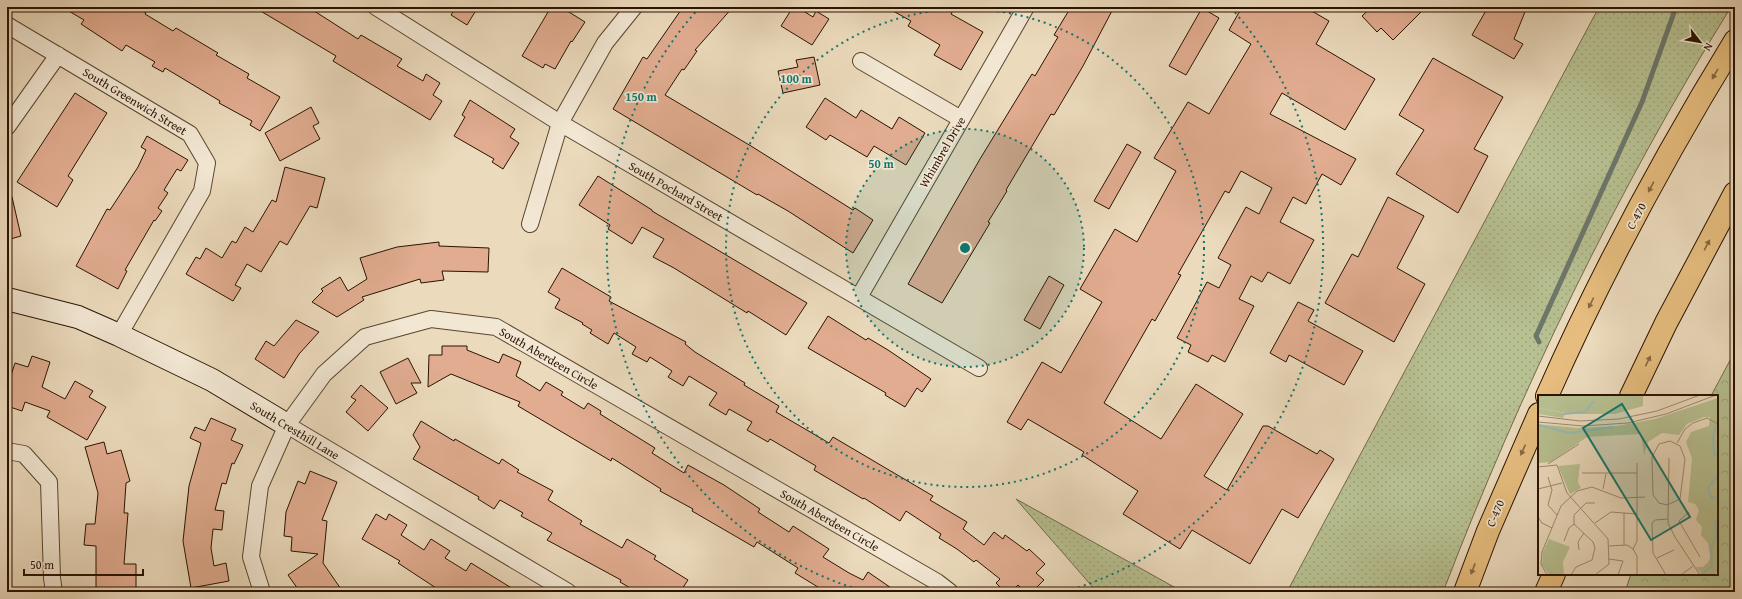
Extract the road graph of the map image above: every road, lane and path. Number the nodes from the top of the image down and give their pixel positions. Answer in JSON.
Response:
{"nodes":[{"id":1,"x":376,"y":7,"type":"edge"},
{"id":2,"x":634,"y":7,"type":"edge"},
{"id":3,"x":1026,"y":7,"type":"edge"},
{"id":4,"x":398,"y":12,"type":"edge"},
{"id":5,"x":7,"y":25,"type":"edge"},
{"id":6,"x":1735,"y":41,"type":"edge"},
{"id":7,"x":58,"y":55,"type":"junction"},
{"id":8,"x":861,"y":62,"type":"dead end"},
{"id":9,"x":961,"y":119,"type":"junction"},
{"id":10,"x":560,"y":123,"type":"junction"},
{"id":11,"x":7,"y":127,"type":"edge"},
{"id":12,"x":1735,"y":193,"type":"edge"},
{"id":13,"x":530,"y":224,"type":"dead end"},
{"id":14,"x":859,"y":297,"type":"junction"},
{"id":15,"x":7,"y":299,"type":"edge"},
{"id":16,"x":118,"y":334,"type":"junction"},
{"id":17,"x":980,"y":368,"type":"dead end"},
{"id":18,"x":1547,"y":395,"type":"edge"},
{"id":19,"x":1631,"y":395,"type":"edge"},
{"id":20,"x":1538,"y":416,"type":"edge"},
{"id":21,"x":287,"y":426,"type":"junction"},
{"id":22,"x":7,"y":451,"type":"edge"},
{"id":23,"x":1554,"y":575,"type":"edge"},
{"id":24,"x":54,"y":592,"type":"edge"},
{"id":25,"x":262,"y":592,"type":"edge"},
{"id":26,"x":568,"y":592,"type":"edge"},
{"id":27,"x":950,"y":592,"type":"edge"},
{"id":28,"x":1465,"y":592,"type":"edge"},
{"id":29,"x":1546,"y":592,"type":"edge"}],
"edges":[{"from":1,"to":4,"type":"street","name":"South Pochard Street"},
{"from":2,"to":10,"type":"street"},
{"from":3,"to":9,"type":"street","name":"Whimbrel Drive"},
{"from":4,"to":10,"type":"street","name":"South Pochard Street"},
{"from":5,"to":7,"type":"street","name":"South Greenwich Street"},
{"from":6,"to":18,"type":"highway","name":"C-470","one_way":true},
{"from":7,"to":11,"type":"street"},
{"from":7,"to":16,"type":"street","name":"South Greenwich Street"},
{"from":8,"to":9,"type":"street"},
{"from":9,"to":14,"type":"street","name":"Whimbrel Drive"},
{"from":10,"to":13,"type":"street"},
{"from":10,"to":14,"type":"street","name":"South Pochard Street"},
{"from":19,"to":12,"type":"highway","one_way":true},
{"from":14,"to":17,"type":"street","name":"South Pochard Street"},
{"from":15,"to":16,"type":"street","name":"South Cresthill Lane"},
{"from":16,"to":21,"type":"street","name":"South Cresthill Lane"},
{"from":20,"to":28,"type":"highway","name":"C-470","one_way":true},
{"from":21,"to":25,"type":"street","name":"South Aberdeen Circle"},
{"from":21,"to":26,"type":"street","name":"South Cresthill Lane"},
{"from":21,"to":27,"type":"street","name":"South Aberdeen Circle"},
{"from":22,"to":24,"type":"street"},
{"from":23,"to":29,"type":"highway"}]}
